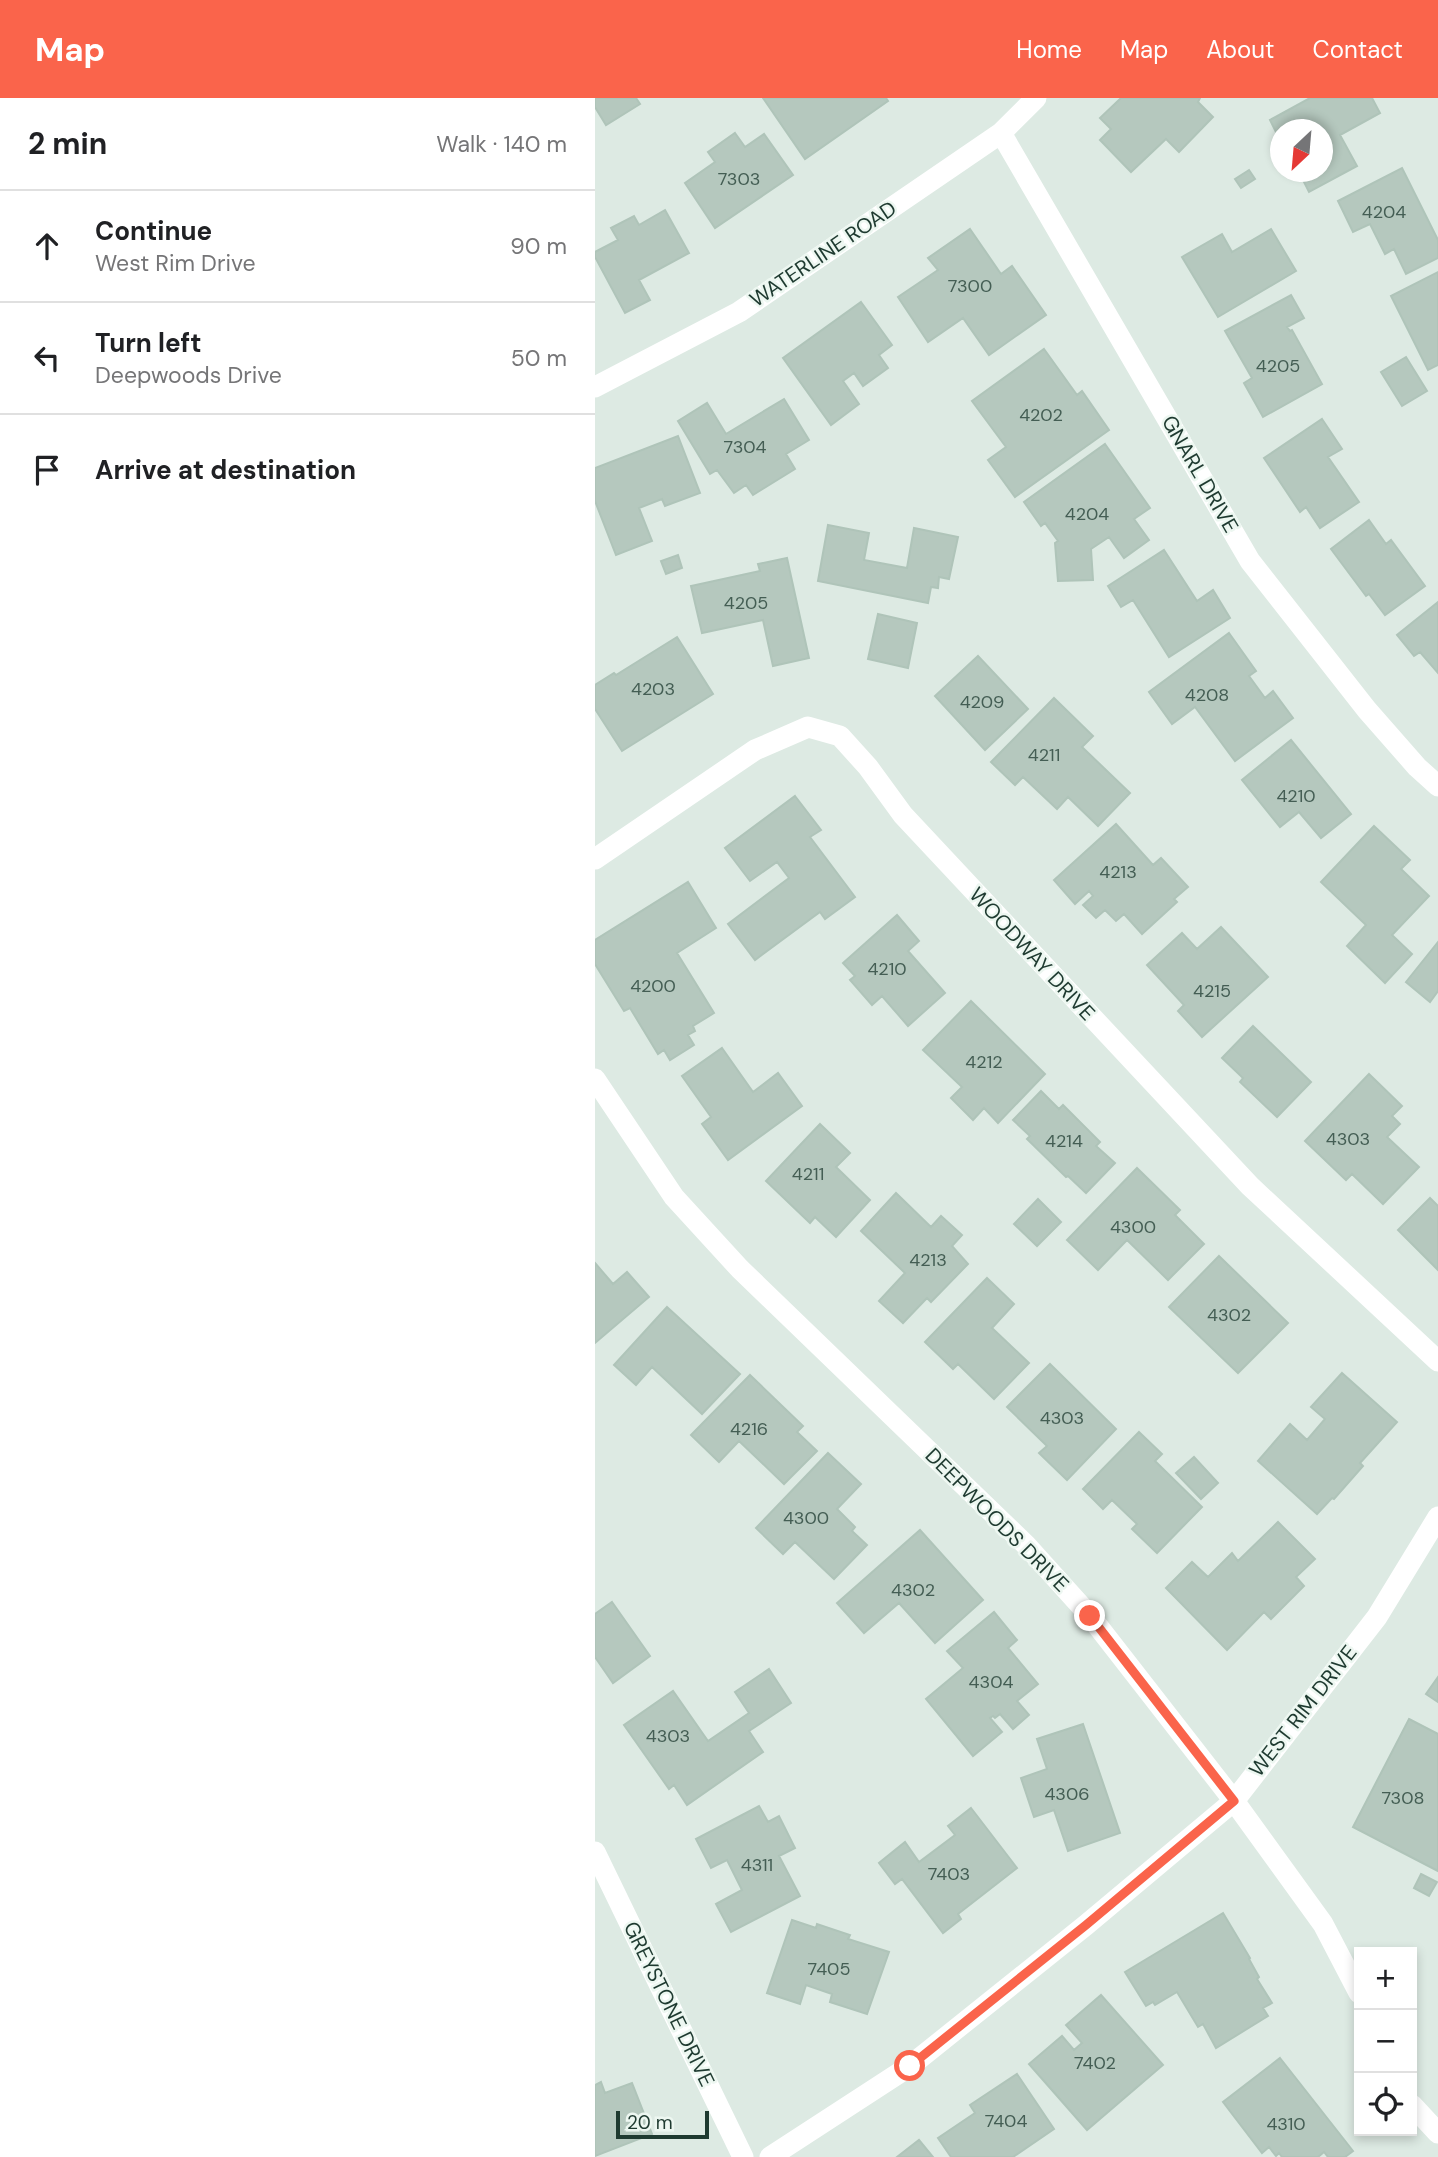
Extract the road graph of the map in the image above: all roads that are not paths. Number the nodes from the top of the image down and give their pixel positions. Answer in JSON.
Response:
{"nodes":[{"id":1,"x":1036,"y":98,"type":"edge"},
{"id":2,"x":1001,"y":133,"type":"junction"},
{"id":3,"x":595,"y":387,"type":"edge"},
{"id":4,"x":1438,"y":786,"type":"edge"},
{"id":5,"x":595,"y":859,"type":"edge"},
{"id":6,"x":595,"y":1079,"type":"edge"},
{"id":7,"x":1438,"y":1361,"type":"edge"},
{"id":8,"x":1438,"y":1517,"type":"edge"},
{"id":9,"x":1234,"y":1801,"type":"junction"},
{"id":10,"x":595,"y":1852,"type":"edge"},
{"id":11,"x":1354,"y":1983,"type":"edge"},
{"id":12,"x":1417,"y":2110,"type":"edge"},
{"id":13,"x":1438,"y":2133,"type":"edge"},
{"id":14,"x":743,"y":2157,"type":"edge"},
{"id":15,"x":770,"y":2157,"type":"edge"}],
"edges":[{"from":1,"to":2,"type":"street","name":"WATERLINE ROAD"},
{"from":2,"to":3,"type":"street","name":"WATERLINE ROAD"},
{"from":2,"to":4,"type":"street","name":"GNARL DRIVE"},
{"from":5,"to":7,"type":"street","name":"WOODWAY DRIVE"},
{"from":6,"to":9,"type":"street","name":"DEEPWOODS DRIVE"},
{"from":8,"to":9,"type":"street","name":"WEST RIM DRIVE"},
{"from":9,"to":11,"type":"street","name":"DEEPWOODS DRIVE"},
{"from":9,"to":15,"type":"street","name":"WEST RIM DRIVE"},
{"from":10,"to":14,"type":"street","name":"GREYSTONE DRIVE"},
{"from":12,"to":13,"type":"street"}]}
